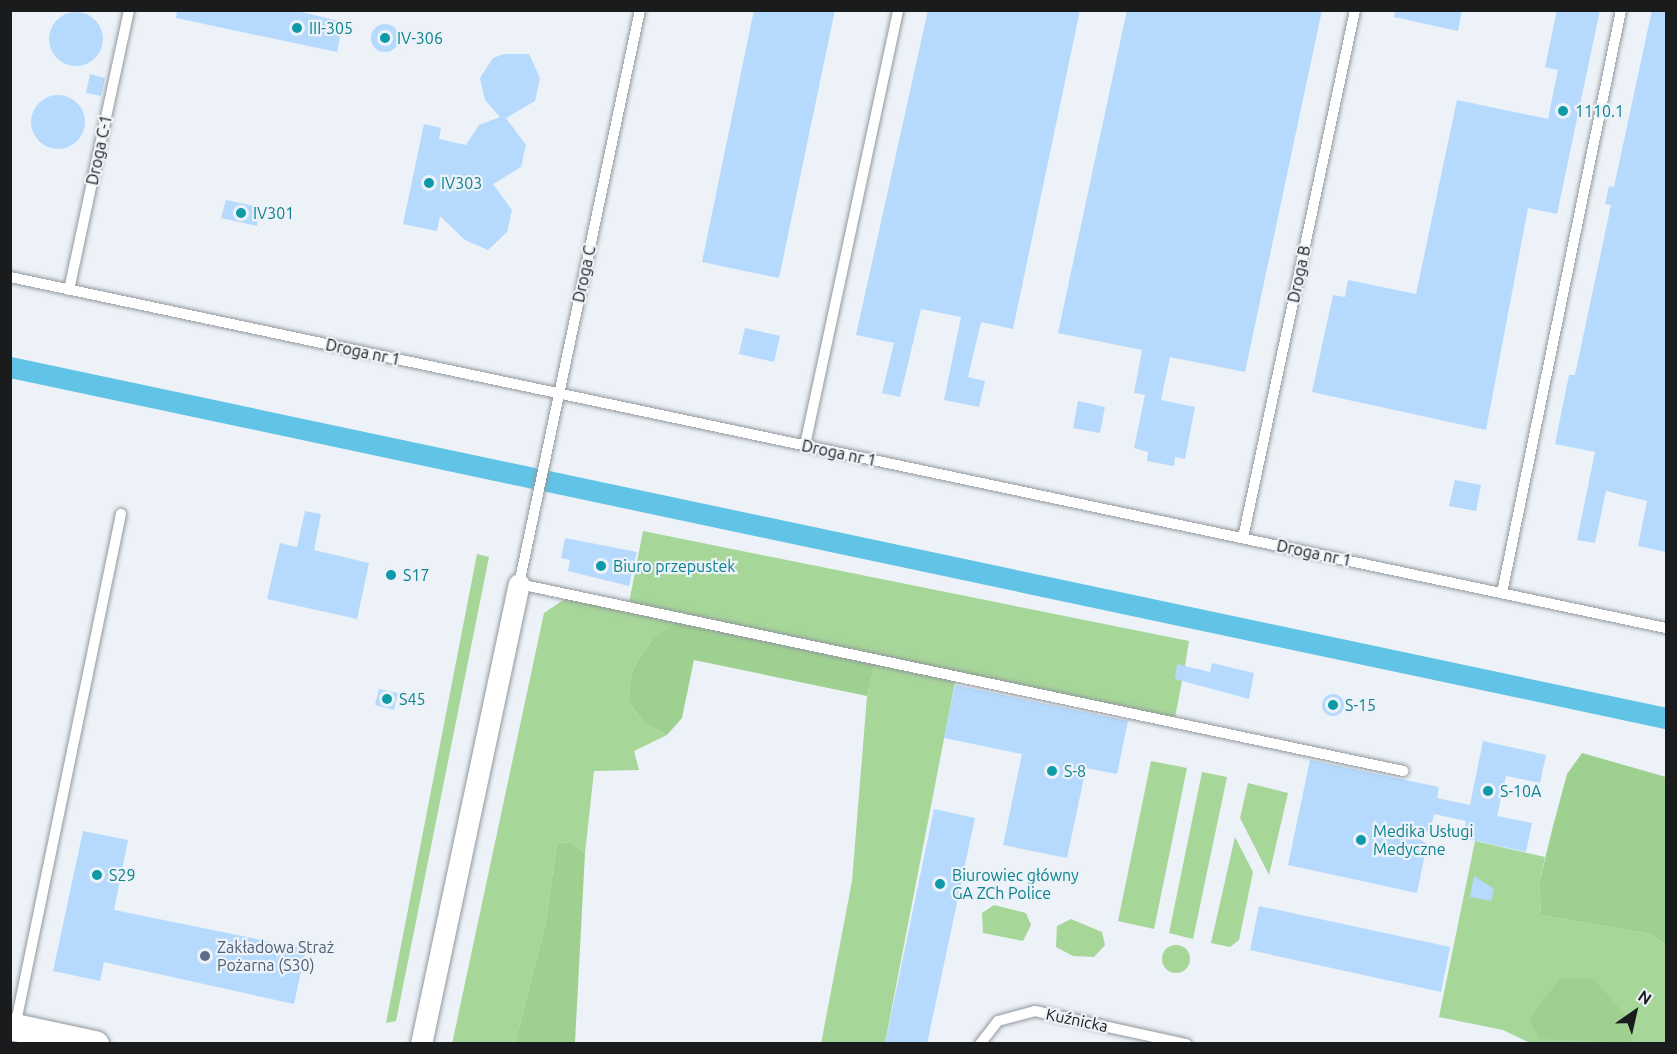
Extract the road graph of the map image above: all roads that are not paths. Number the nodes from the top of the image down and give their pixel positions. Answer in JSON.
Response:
{"nodes":[{"id":1,"x":129,"y":10,"type":"edge"},
{"id":2,"x":640,"y":10,"type":"edge"},
{"id":3,"x":898,"y":10,"type":"edge"},
{"id":4,"x":1355,"y":10,"type":"edge"},
{"id":5,"x":1621,"y":10,"type":"edge"},
{"id":6,"x":10,"y":277,"type":"edge"},
{"id":7,"x":69,"y":290,"type":"junction"},
{"id":8,"x":559,"y":393,"type":"junction"},
{"id":9,"x":805,"y":446,"type":"junction"},
{"id":10,"x":121,"y":514,"type":"dead end"},
{"id":11,"x":1243,"y":538,"type":"junction"},
{"id":12,"x":519,"y":584,"type":"junction"},
{"id":13,"x":1502,"y":593,"type":"junction"},
{"id":14,"x":1666,"y":628,"type":"edge"},
{"id":15,"x":1403,"y":771,"type":"dead end"},
{"id":16,"x":13,"y":1026,"type":"edge"},
{"id":17,"x":79,"y":1042,"type":"edge"},
{"id":18,"x":421,"y":1044,"type":"edge"},
{"id":19,"x":980,"y":1044,"type":"edge"},
{"id":20,"x":1186,"y":1044,"type":"edge"}],
"edges":[{"from":1,"to":7,"type":"lane","name":"Droga C-1"},
{"from":2,"to":8,"type":"lane","name":"Droga C"},
{"from":3,"to":9,"type":"lane"},
{"from":4,"to":11,"type":"lane","name":"Droga B"},
{"from":5,"to":13,"type":"lane"},
{"from":6,"to":7,"type":"lane","name":"Droga nr 1"},
{"from":7,"to":8,"type":"lane","name":"Droga nr 1"},
{"from":8,"to":9,"type":"lane","name":"Droga nr 1"},
{"from":8,"to":12,"type":"lane","name":"Droga C"},
{"from":9,"to":11,"type":"lane","name":"Droga nr 1"},
{"from":10,"to":16,"type":"lane"},
{"from":11,"to":13,"type":"lane","name":"Droga nr 1"},
{"from":12,"to":15,"type":"lane"},
{"from":12,"to":18,"type":"street"},
{"from":13,"to":14,"type":"lane","name":"Droga nr 1"},
{"from":16,"to":17,"type":"street"},
{"from":19,"to":20,"type":"lane","name":"Kuźnicka"}]}
